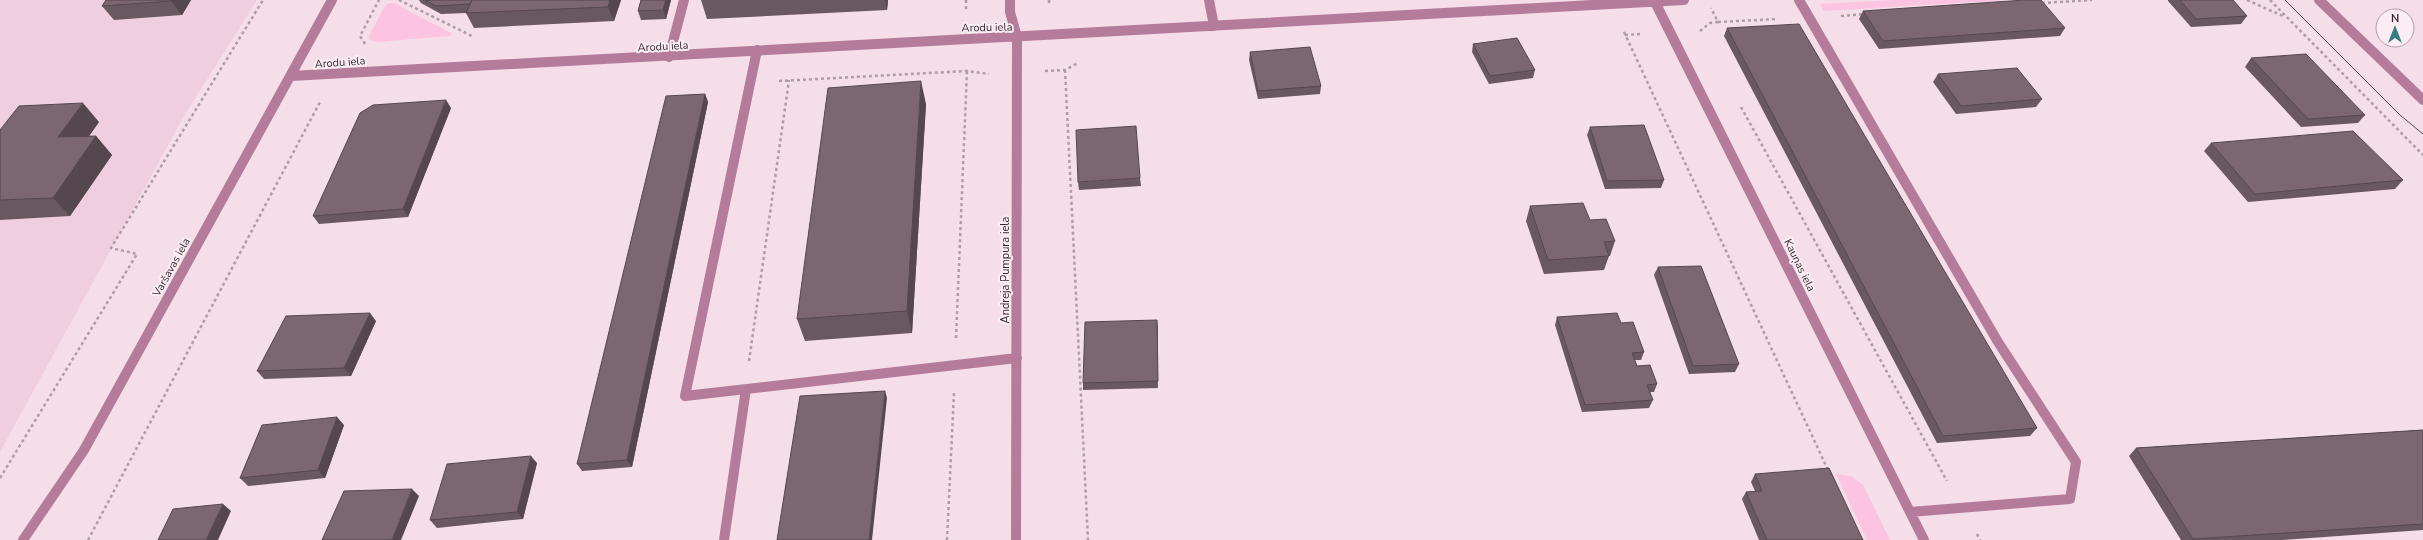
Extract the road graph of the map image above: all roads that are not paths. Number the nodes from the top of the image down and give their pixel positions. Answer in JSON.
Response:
{"nodes":[{"id":1,"x":332,"y":0,"type":"edge"},
{"id":2,"x":684,"y":0,"type":"edge"},
{"id":3,"x":1010,"y":0,"type":"edge"},
{"id":4,"x":1209,"y":0,"type":"edge"},
{"id":5,"x":1684,"y":0,"type":"edge"},
{"id":6,"x":1800,"y":0,"type":"edge"},
{"id":7,"x":2319,"y":0,"type":"edge"},
{"id":8,"x":1655,"y":1,"type":"edge"},
{"id":9,"x":1214,"y":26,"type":"junction"},
{"id":10,"x":1017,"y":38,"type":"junction"},
{"id":11,"x":757,"y":50,"type":"junction"},
{"id":12,"x":669,"y":57,"type":"junction"},
{"id":13,"x":291,"y":76,"type":"junction"},
{"id":14,"x":2423,"y":100,"type":"edge"},
{"id":15,"x":1017,"y":358,"type":"junction"},
{"id":16,"x":746,"y":389,"type":"junction"},
{"id":17,"x":1910,"y":512,"type":"junction"},
{"id":18,"x":23,"y":540,"type":"edge"},
{"id":19,"x":724,"y":540,"type":"edge"},
{"id":20,"x":1016,"y":540,"type":"edge"},
{"id":21,"x":1924,"y":540,"type":"edge"}],
"edges":[{"from":1,"to":13,"type":"street","name":"Varšavas iela"},
{"from":2,"to":12,"type":"street"},
{"from":3,"to":10,"type":"street","name":"Andreja Pumpura iela"},
{"from":4,"to":9,"type":"street"},
{"from":5,"to":8,"type":"street","name":"Arodu iela"},
{"from":6,"to":17,"type":"street"},
{"from":7,"to":14,"type":"street"},
{"from":8,"to":9,"type":"street","name":"Arodu iela"},
{"from":8,"to":17,"type":"street","name":"Kauņas iela"},
{"from":9,"to":10,"type":"street","name":"Arodu iela"},
{"from":10,"to":11,"type":"street","name":"Arodu iela"},
{"from":10,"to":15,"type":"street","name":"Andreja Pumpura iela"},
{"from":11,"to":12,"type":"street","name":"Arodu iela"},
{"from":11,"to":16,"type":"street"},
{"from":12,"to":13,"type":"street","name":"Arodu iela"},
{"from":13,"to":18,"type":"street","name":"Varšavas iela"},
{"from":15,"to":16,"type":"street"},
{"from":15,"to":20,"type":"street","name":"Andreja Pumpura iela"},
{"from":16,"to":19,"type":"street"},
{"from":17,"to":21,"type":"street","name":"Kauņas iela"}]}
